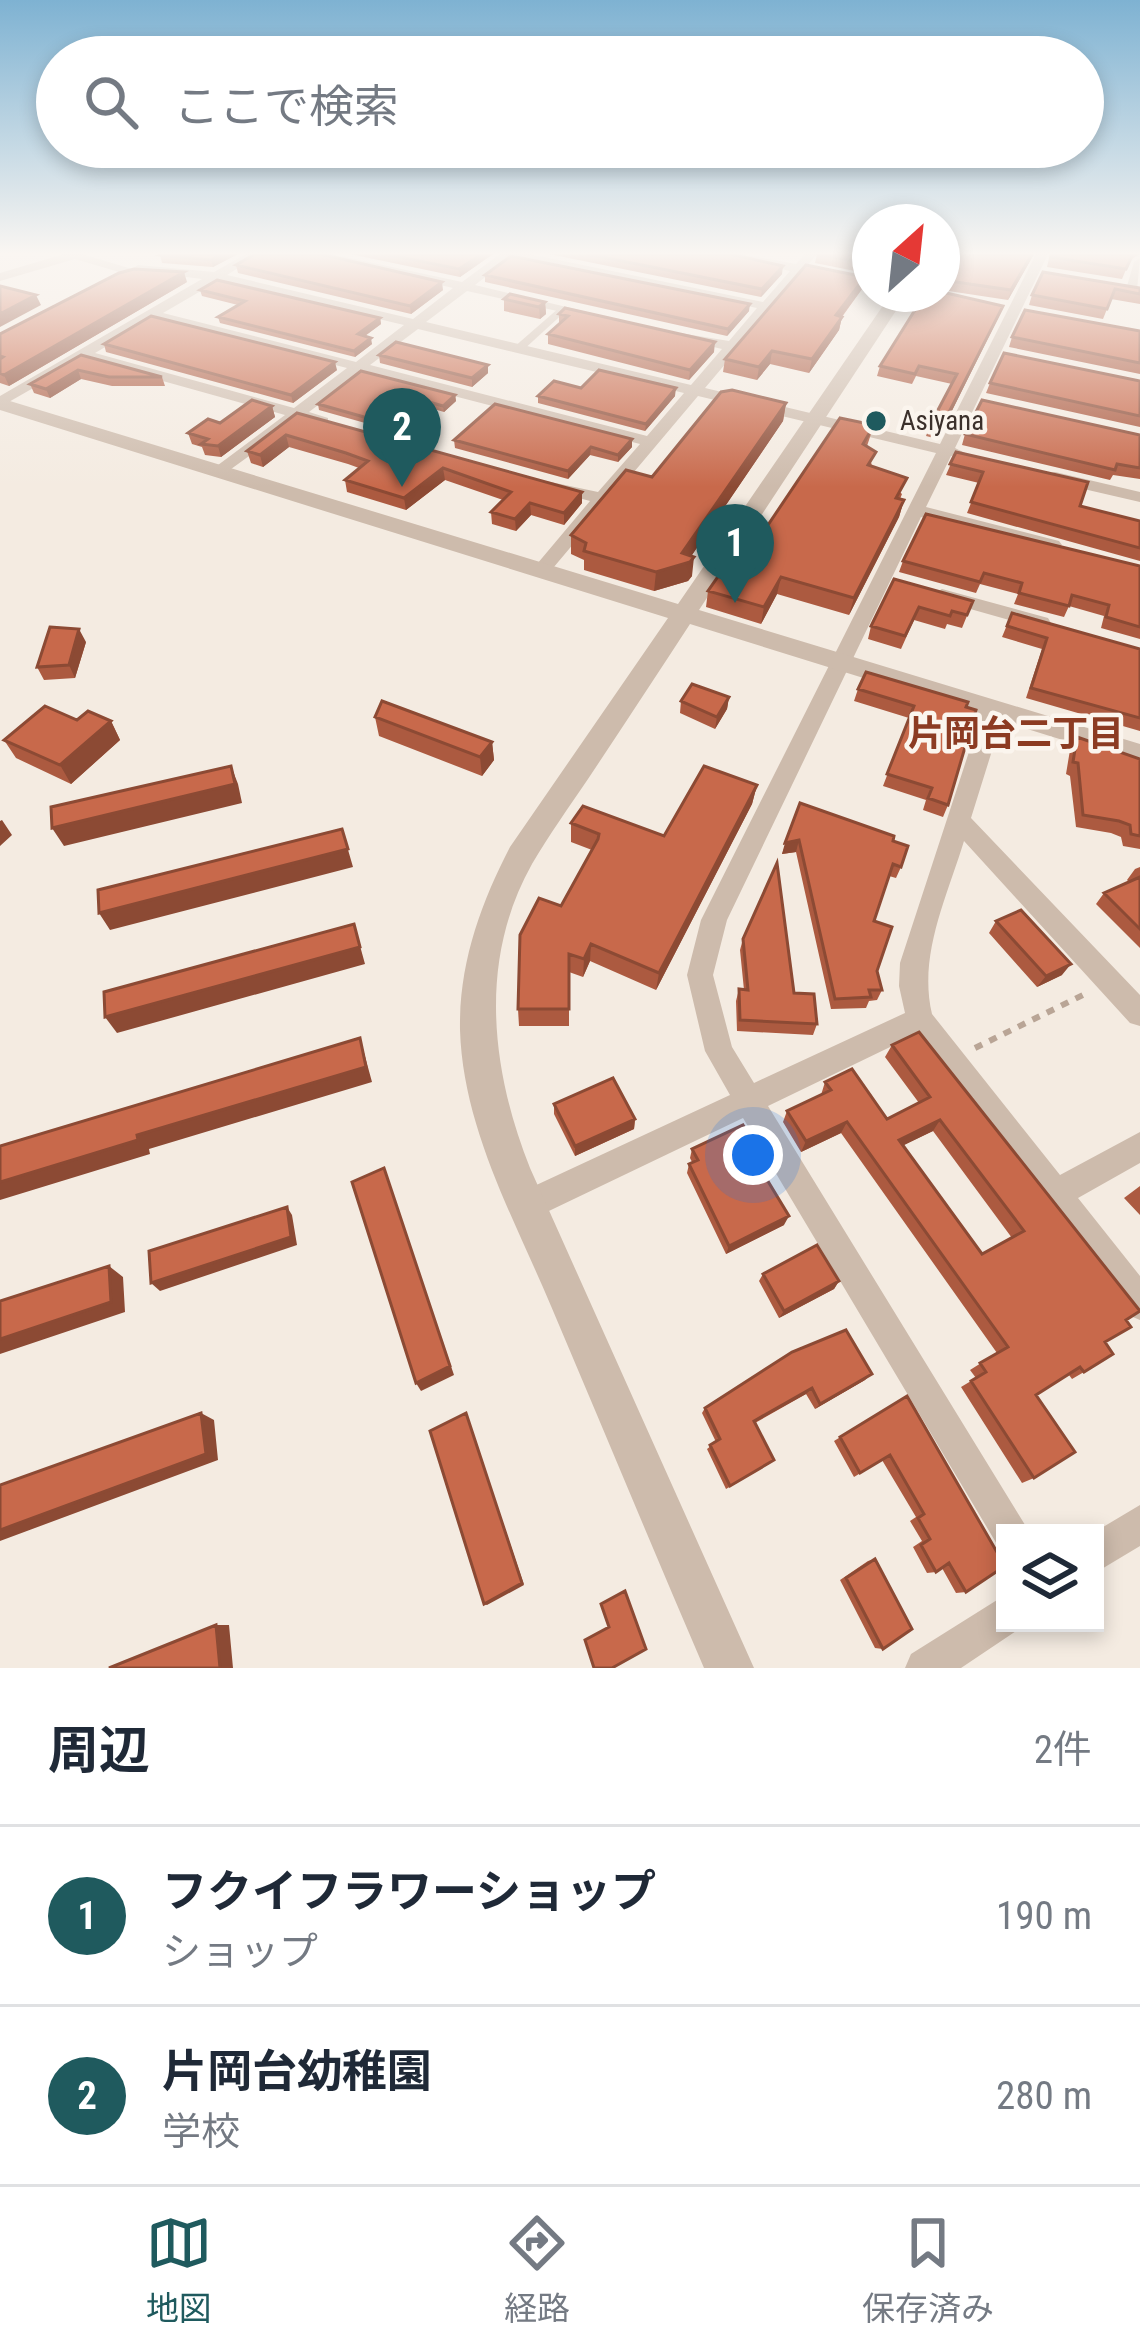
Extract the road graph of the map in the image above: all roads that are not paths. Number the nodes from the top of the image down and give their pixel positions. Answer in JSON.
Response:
{"nodes":[{"id":1,"x":121,"y":332,"type":"edge"},
{"id":2,"x":222,"y":332,"type":"edge"},
{"id":3,"x":404,"y":332,"type":"edge"},
{"id":4,"x":441,"y":332,"type":"edge"},
{"id":5,"x":537,"y":332,"type":"edge"},
{"id":6,"x":668,"y":332,"type":"edge"},
{"id":7,"x":742,"y":332,"type":"edge"},
{"id":8,"x":873,"y":332,"type":"edge"},
{"id":9,"x":1003,"y":332,"type":"edge"},
{"id":10,"x":730,"y":346,"type":"junction"},
{"id":11,"x":517,"y":350,"type":"junction"},
{"id":12,"x":993,"y":353,"type":"junction"},
{"id":13,"x":83,"y":354,"type":"junction"},
{"id":14,"x":1014,"y":358,"type":"edge"},
{"id":15,"x":359,"y":367,"type":"junction"},
{"id":16,"x":692,"y":392,"type":"junction"},
{"id":17,"x":970,"y":399,"type":"junction"},
{"id":18,"x":0,"y":403,"type":"edge"},
{"id":19,"x":992,"y":404,"type":"edge"},
{"id":20,"x":296,"y":414,"type":"junction"},
{"id":21,"x":814,"y":420,"type":"junction"},
{"id":22,"x":340,"y":426,"type":"edge"},
{"id":23,"x":651,"y":442,"type":"junction"},
{"id":24,"x":945,"y":450,"type":"junction"},
{"id":25,"x":967,"y":456,"type":"edge"},
{"id":26,"x":1032,"y":471,"type":"edge"},
{"id":27,"x":220,"y":472,"type":"junction"},
{"id":28,"x":536,"y":481,"type":"edge"},
{"id":29,"x":1140,"y":497,"type":"edge"},
{"id":30,"x":602,"y":499,"type":"junction"},
{"id":31,"x":916,"y":510,"type":"junction"},
{"id":32,"x":1073,"y":550,"type":"edge"},
{"id":33,"x":541,"y":570,"type":"junction"},
{"id":34,"x":882,"y":578,"type":"junction"},
{"id":35,"x":905,"y":585,"type":"edge"},
{"id":36,"x":928,"y":591,"type":"edge"},
{"id":37,"x":685,"y":614,"type":"junction"},
{"id":38,"x":1066,"y":630,"type":"edge"},
{"id":39,"x":840,"y":663,"type":"junction"},
{"id":40,"x":994,"y":709,"type":"junction"},
{"id":41,"x":1140,"y":754,"type":"edge"},
{"id":42,"x":958,"y":819,"type":"junction"},
{"id":43,"x":1140,"y":1014,"type":"edge"},
{"id":44,"x":920,"y":1019,"type":"junction"},
{"id":45,"x":751,"y":1100,"type":"junction"},
{"id":46,"x":1140,"y":1147,"type":"edge"},
{"id":47,"x":1056,"y":1195,"type":"junction"},
{"id":48,"x":528,"y":1205,"type":"junction"},
{"id":49,"x":1140,"y":1303,"type":"edge"},
{"id":50,"x":1140,"y":1523,"type":"edge"},
{"id":51,"x":1006,"y":1524,"type":"edge"},
{"id":52,"x":1104,"y":1548,"type":"edge"},
{"id":53,"x":996,"y":1621,"type":"edge"},
{"id":54,"x":729,"y":1668,"type":"edge"},
{"id":55,"x":925,"y":1668,"type":"edge"}],
"edges":[{"from":1,"to":13,"type":"street"},
{"from":2,"to":15,"type":"street"},
{"from":3,"to":15,"type":"street"},
{"from":4,"to":11,"type":"street"},
{"from":5,"to":11,"type":"street"},
{"from":6,"to":10,"type":"street"},
{"from":7,"to":10,"type":"street"},
{"from":8,"to":21,"type":"street"},
{"from":9,"to":12,"type":"street"},
{"from":10,"to":16,"type":"street"},
{"from":11,"to":16,"type":"street"},
{"from":12,"to":14,"type":"street"},
{"from":12,"to":17,"type":"street"},
{"from":13,"to":18,"type":"street"},
{"from":13,"to":20,"type":"street"},
{"from":15,"to":20,"type":"street"},
{"from":15,"to":23,"type":"street"},
{"from":16,"to":21,"type":"street"},
{"from":16,"to":23,"type":"street"},
{"from":17,"to":19,"type":"street"},
{"from":17,"to":24,"type":"street"},
{"from":18,"to":27,"type":"street"},
{"from":20,"to":22,"type":"street"},
{"from":20,"to":27,"type":"street"},
{"from":21,"to":24,"type":"street"},
{"from":21,"to":37,"type":"street"},
{"from":23,"to":30,"type":"street"},
{"from":24,"to":25,"type":"street"},
{"from":24,"to":31,"type":"street"},
{"from":26,"to":29,"type":"street"},
{"from":27,"to":33,"type":"street"},
{"from":28,"to":30,"type":"street"},
{"from":30,"to":33,"type":"street"},
{"from":31,"to":32,"type":"street"},
{"from":31,"to":34,"type":"street"},
{"from":33,"to":37,"type":"street"},
{"from":34,"to":35,"type":"street"},
{"from":34,"to":39,"type":"street"},
{"from":36,"to":38,"type":"street"},
{"from":37,"to":39,"type":"street"},
{"from":37,"to":48,"type":"street"},
{"from":39,"to":40,"type":"street"},
{"from":39,"to":45,"type":"street"},
{"from":40,"to":41,"type":"street"},
{"from":40,"to":42,"type":"street"},
{"from":42,"to":43,"type":"street"},
{"from":42,"to":44,"type":"street"},
{"from":44,"to":45,"type":"street"},
{"from":44,"to":47,"type":"street"},
{"from":45,"to":48,"type":"street"},
{"from":45,"to":51,"type":"street"},
{"from":46,"to":47,"type":"street"},
{"from":47,"to":49,"type":"street"},
{"from":48,"to":54,"type":"street"},
{"from":50,"to":52,"type":"street"},
{"from":53,"to":55,"type":"street"}]}
